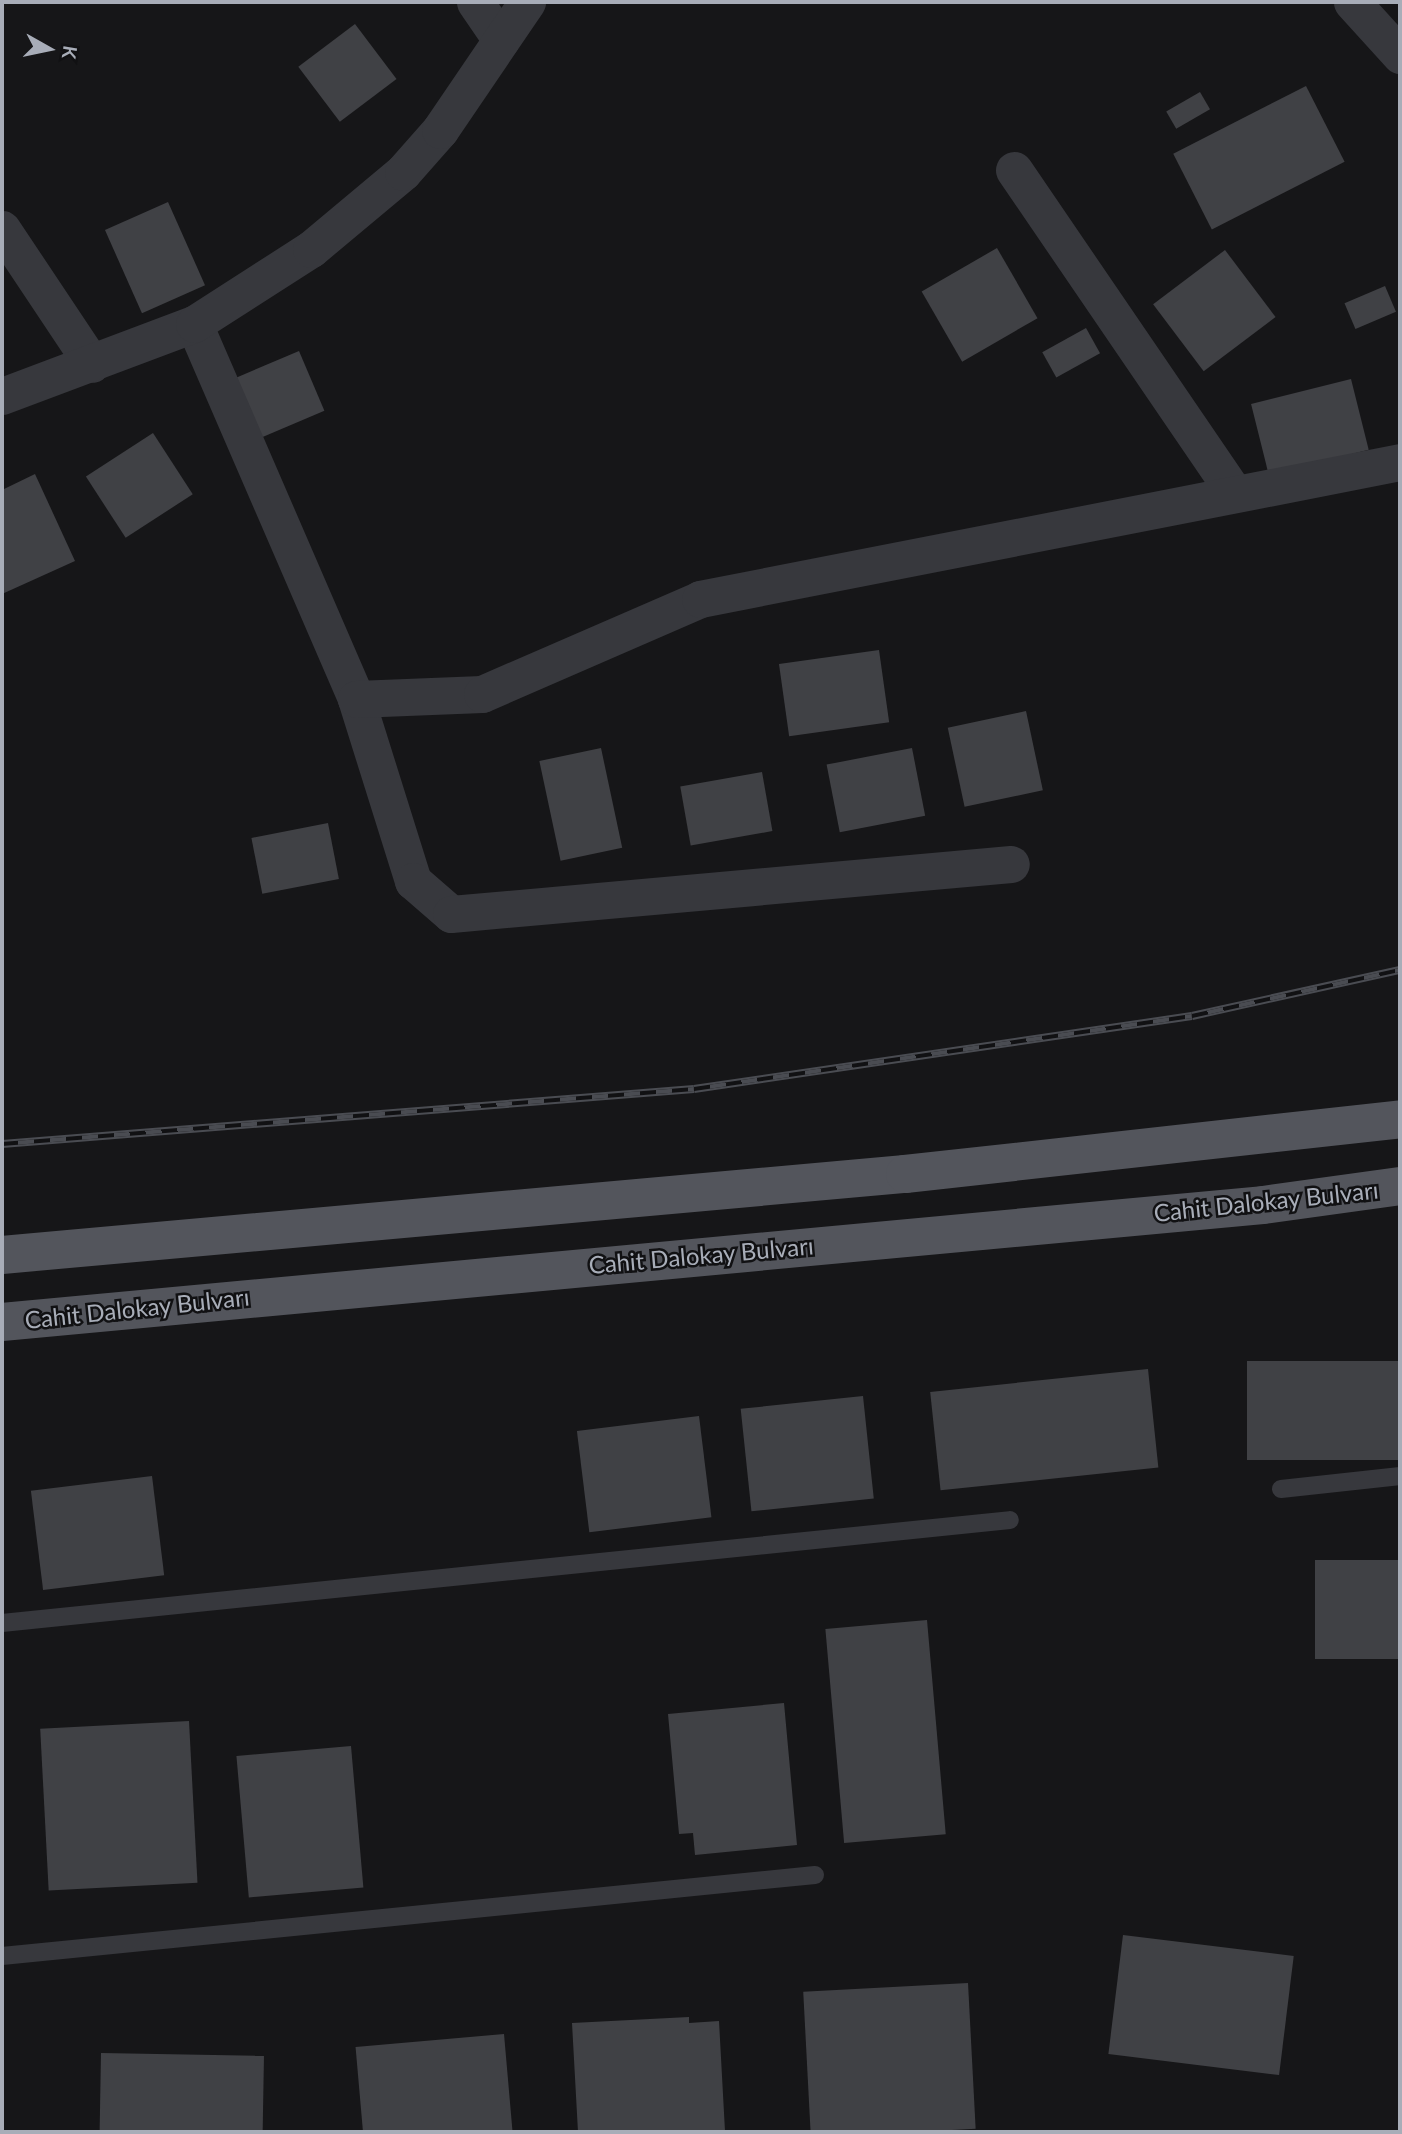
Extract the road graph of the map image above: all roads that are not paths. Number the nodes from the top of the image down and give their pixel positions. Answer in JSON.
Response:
{"nodes":[{"id":1,"x":475,"y":2,"type":"edge"},
{"id":2,"x":527,"y":2,"type":"edge"},
{"id":3,"x":1352,"y":2,"type":"edge"},
{"id":4,"x":501,"y":40,"type":"junction"},
{"id":5,"x":1400,"y":55,"type":"edge"},
{"id":6,"x":1014,"y":170,"type":"dead end"},
{"id":7,"x":2,"y":229,"type":"edge"},
{"id":8,"x":194,"y":324,"type":"junction"},
{"id":9,"x":92,"y":364,"type":"junction"},
{"id":10,"x":2,"y":396,"type":"edge"},
{"id":11,"x":1400,"y":462,"type":"edge"},
{"id":12,"x":1234,"y":492,"type":"junction"},
{"id":13,"x":356,"y":699,"type":"junction"},
{"id":14,"x":1011,"y":864,"type":"dead end"},
{"id":15,"x":1400,"y":1119,"type":"edge"},
{"id":16,"x":1400,"y":1186,"type":"edge"},
{"id":17,"x":2,"y":1255,"type":"edge"},
{"id":18,"x":2,"y":1322,"type":"edge"},
{"id":19,"x":1400,"y":1476,"type":"edge"},
{"id":20,"x":1281,"y":1489,"type":"dead end"},
{"id":21,"x":1010,"y":1520,"type":"dead end"},
{"id":22,"x":2,"y":1623,"type":"edge"},
{"id":23,"x":815,"y":1875,"type":"dead end"},
{"id":24,"x":2,"y":1956,"type":"edge"}],
"edges":[{"from":1,"to":4,"type":"street"},
{"from":2,"to":4,"type":"street"},
{"from":3,"to":5,"type":"street"},
{"from":4,"to":8,"type":"street"},
{"from":6,"to":12,"type":"street"},
{"from":7,"to":9,"type":"street"},
{"from":8,"to":9,"type":"street"},
{"from":8,"to":13,"type":"street"},
{"from":9,"to":10,"type":"street"},
{"from":11,"to":12,"type":"street"},
{"from":12,"to":13,"type":"street"},
{"from":13,"to":14,"type":"street"},
{"from":15,"to":17,"type":"main road"},
{"from":16,"to":18,"type":"main road","name":"Cahit Dalokay Bulvarı"},
{"from":19,"to":20,"type":"lane"},
{"from":21,"to":22,"type":"lane"},
{"from":23,"to":24,"type":"lane"}]}
